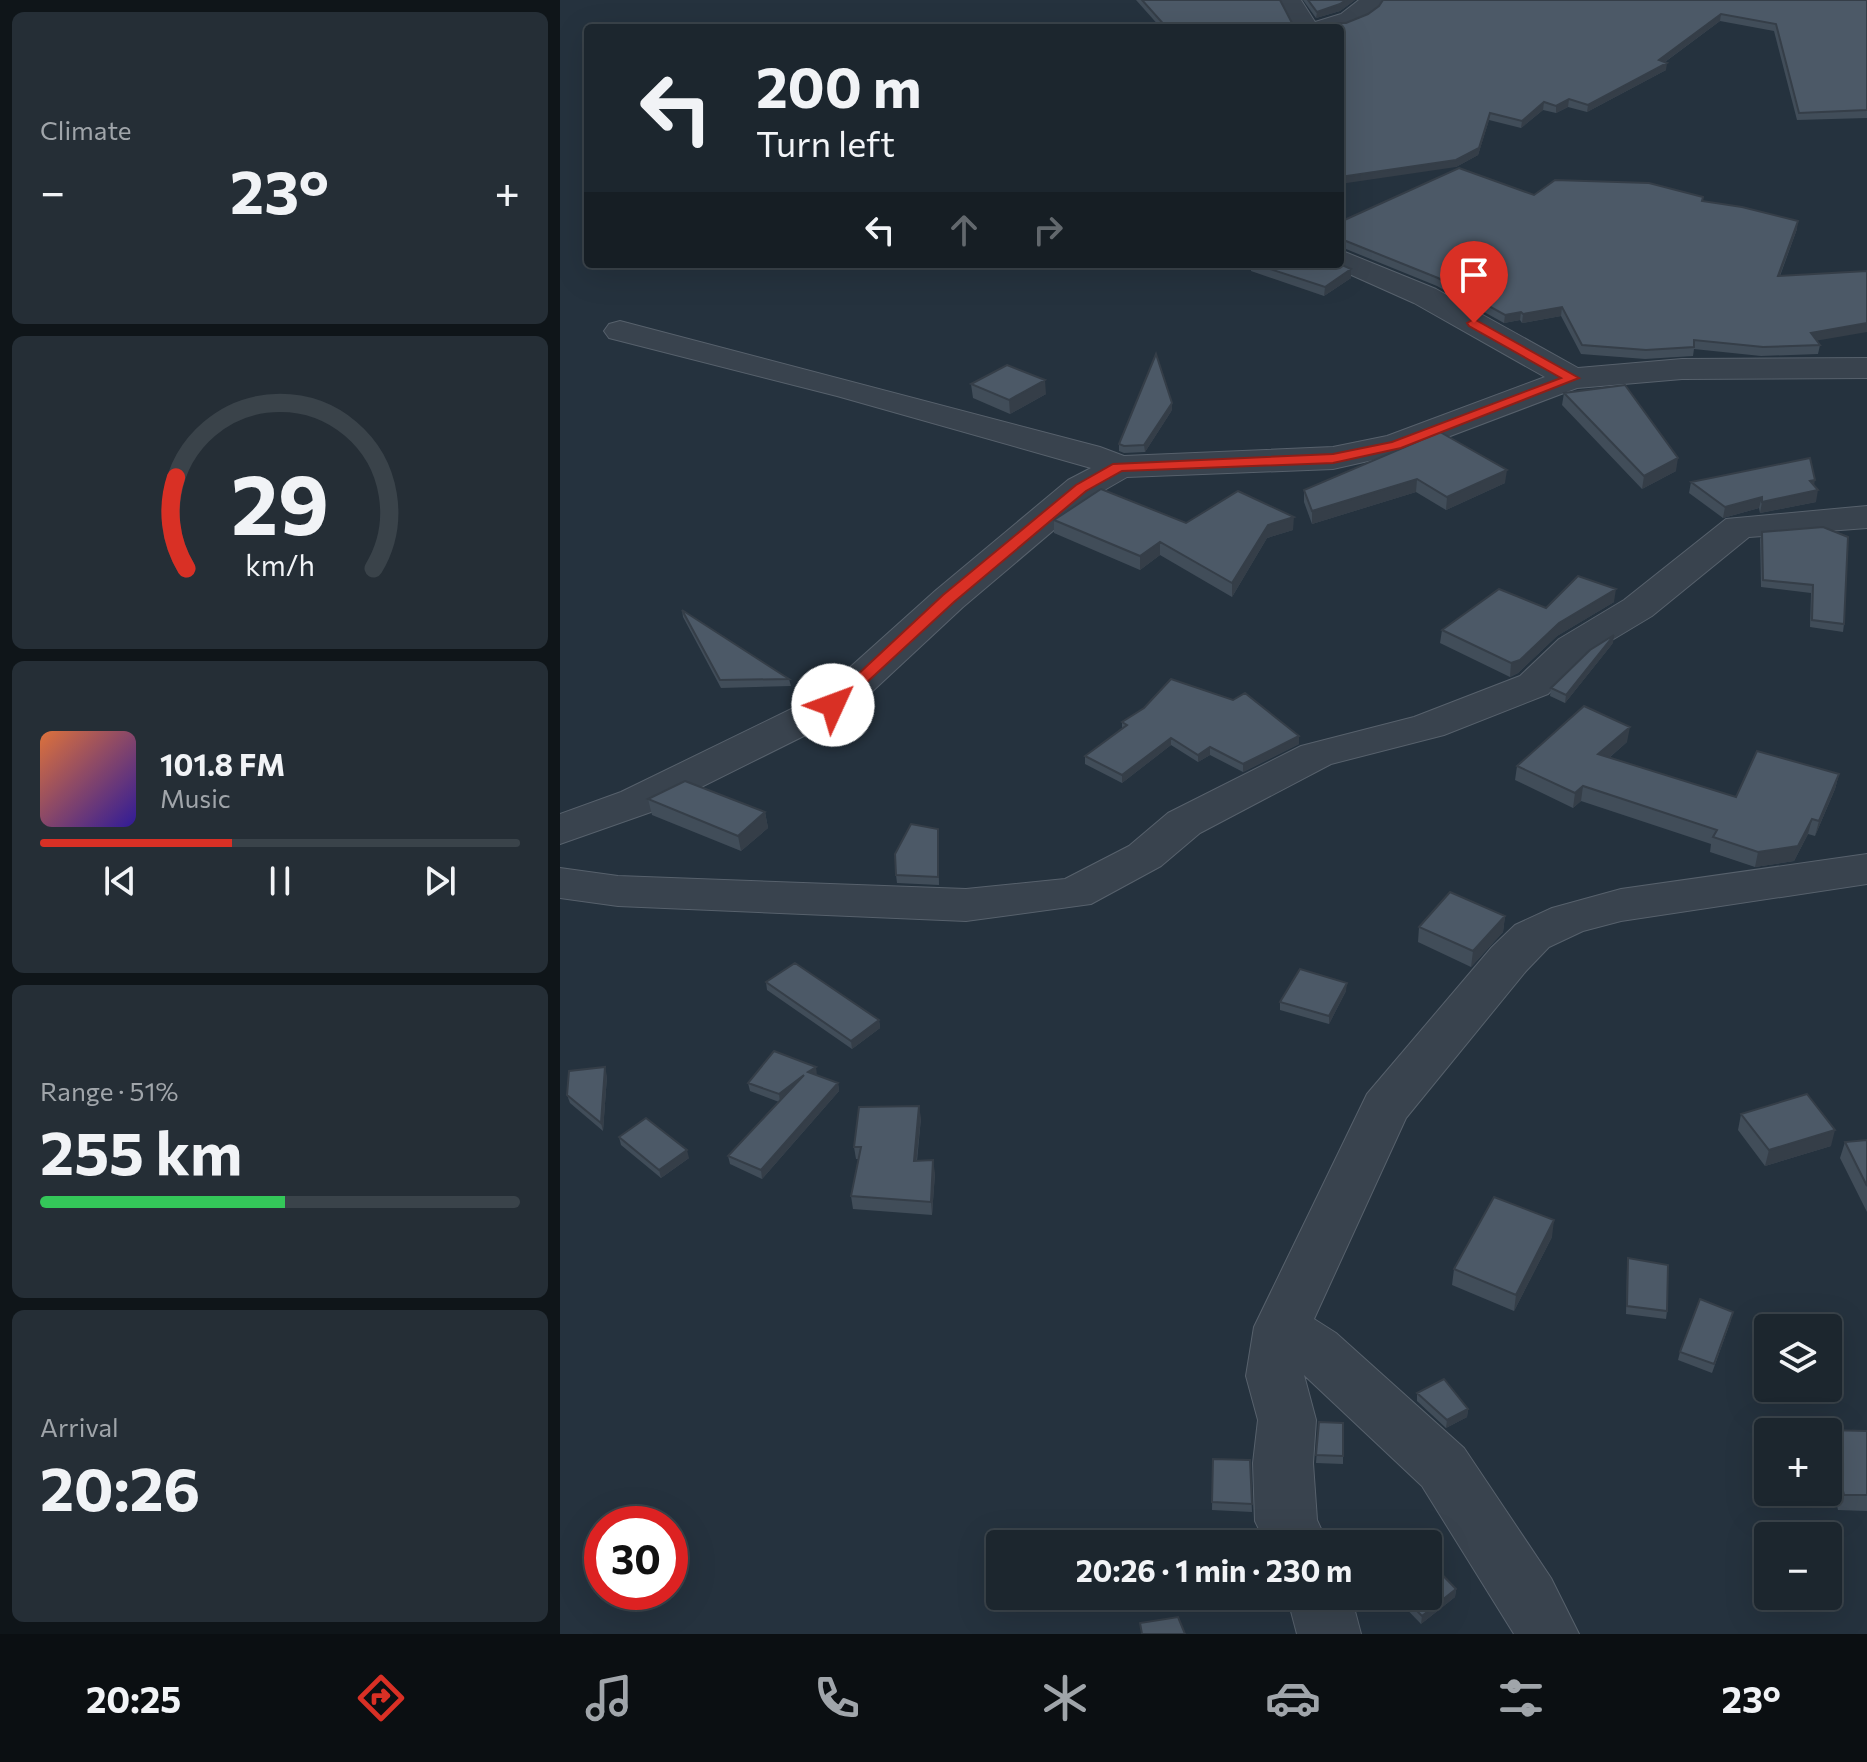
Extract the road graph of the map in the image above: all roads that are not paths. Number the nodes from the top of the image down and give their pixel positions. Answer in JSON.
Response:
{"nodes":[{"id":1,"x":1289,"y":0,"type":"edge"},
{"id":2,"x":1374,"y":0,"type":"edge"},
{"id":3,"x":1304,"y":24,"type":"edge"},
{"id":4,"x":1334,"y":24,"type":"edge"},
{"id":5,"x":1344,"y":261,"type":"edge"},
{"id":6,"x":620,"y":331,"type":"dead end"},
{"id":7,"x":1867,"y":368,"type":"edge"},
{"id":8,"x":1572,"y":378,"type":"junction"},
{"id":9,"x":1119,"y":467,"type":"junction"},
{"id":10,"x":1867,"y":517,"type":"edge"},
{"id":11,"x":560,"y":830,"type":"edge"},
{"id":12,"x":1867,"y":869,"type":"edge"},
{"id":13,"x":560,"y":883,"type":"edge"},
{"id":14,"x":1282,"y":1327,"type":"junction"},
{"id":15,"x":1290,"y":1530,"type":"edge"},
{"id":16,"x":1323,"y":1610,"type":"edge"},
{"id":17,"x":1329,"y":1634,"type":"edge"},
{"id":18,"x":1547,"y":1634,"type":"edge"}],
"edges":[{"from":1,"to":3,"type":"street"},
{"from":2,"to":4,"type":"street"},
{"from":5,"to":8,"type":"street"},
{"from":6,"to":9,"type":"street"},
{"from":7,"to":8,"type":"street"},
{"from":8,"to":9,"type":"street"},
{"from":9,"to":11,"type":"street"},
{"from":10,"to":13,"type":"street"},
{"from":12,"to":14,"type":"street"},
{"from":14,"to":15,"type":"street"},
{"from":14,"to":18,"type":"street"},
{"from":16,"to":17,"type":"street"}]}
